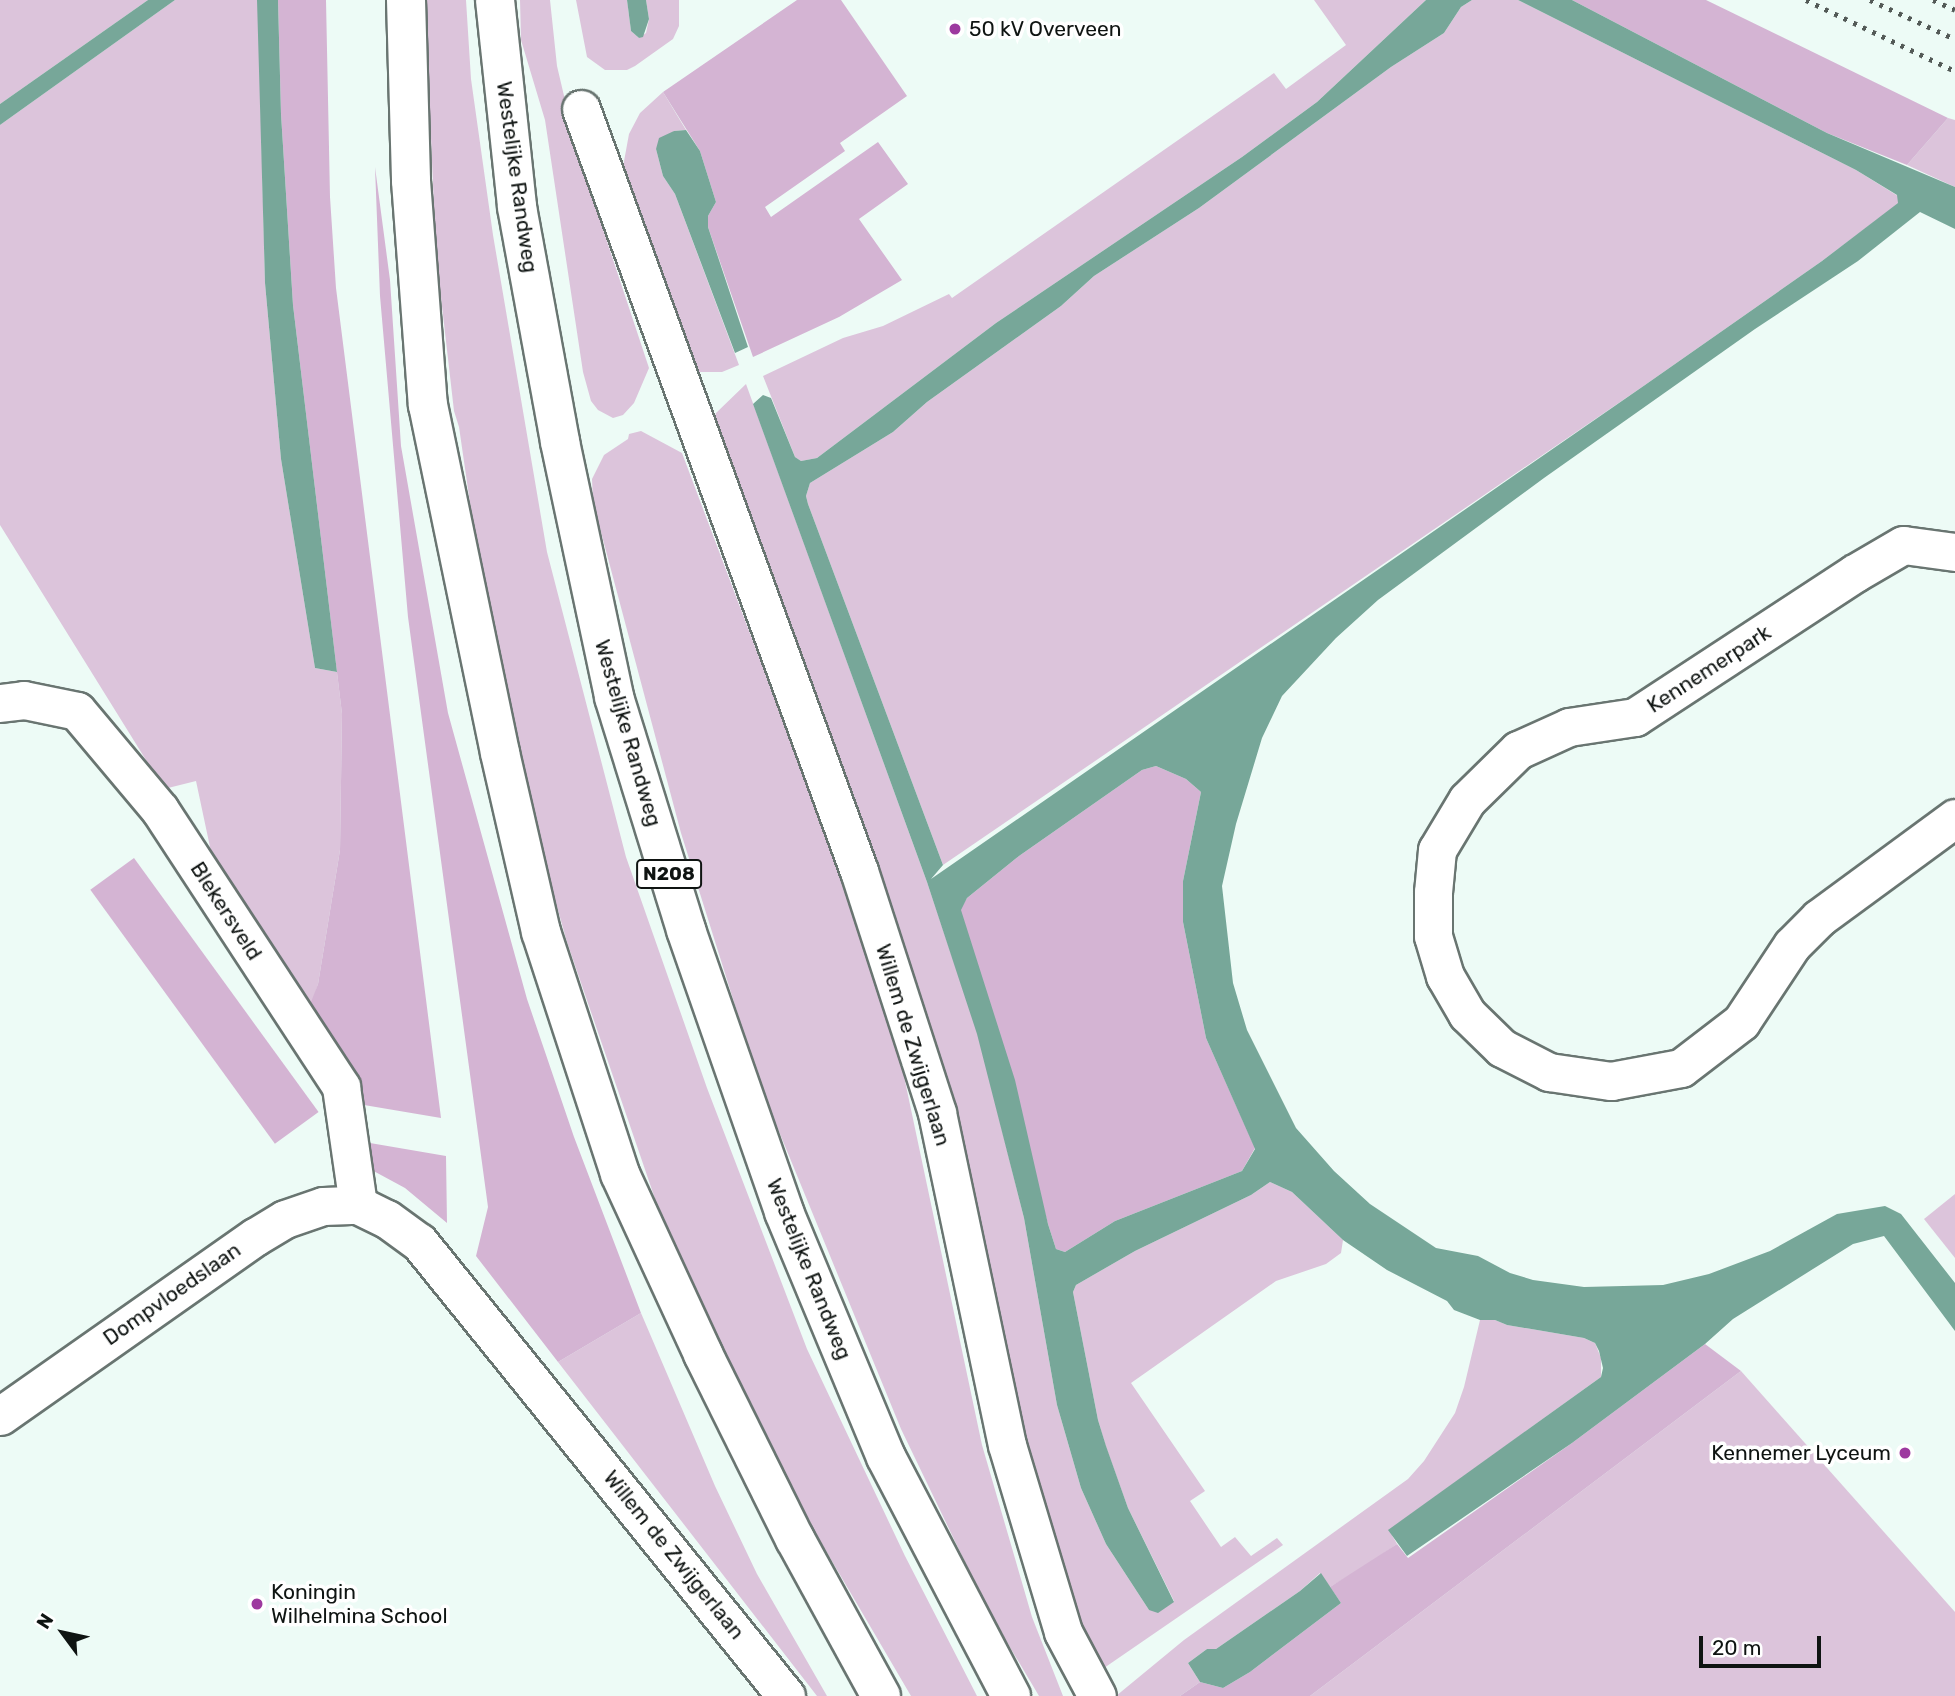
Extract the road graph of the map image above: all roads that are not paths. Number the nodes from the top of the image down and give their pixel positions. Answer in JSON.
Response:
{"nodes":[{"id":1,"x":406,"y":0,"type":"edge"},
{"id":2,"x":495,"y":0,"type":"edge"},
{"id":3,"x":581,"y":109,"type":"dead end"},
{"id":4,"x":1955,"y":552,"type":"edge"},
{"id":5,"x":0,"y":703,"type":"edge"},
{"id":6,"x":1955,"y":818,"type":"edge"},
{"id":7,"x":358,"y":1205,"type":"junction"},
{"id":8,"x":0,"y":1416,"type":"edge"},
{"id":9,"x":786,"y":1696,"type":"edge"},
{"id":10,"x":881,"y":1696,"type":"edge"},
{"id":11,"x":1011,"y":1696,"type":"edge"},
{"id":12,"x":1097,"y":1696,"type":"edge"}],
"edges":[{"from":1,"to":10,"type":"main road"},
{"from":2,"to":11,"type":"main road","name":"Westelijke Randweg","number":"N208"},
{"from":3,"to":12,"type":"street","name":"Willem de Zwijgerlaan"},
{"from":4,"to":6,"type":"street","name":"Kennemerpark"},
{"from":5,"to":7,"type":"street","name":"Blekersveld"},
{"from":7,"to":8,"type":"street","name":"Dompvloedslaan"},
{"from":7,"to":9,"type":"street","name":"Willem de Zwijgerlaan"}]}
